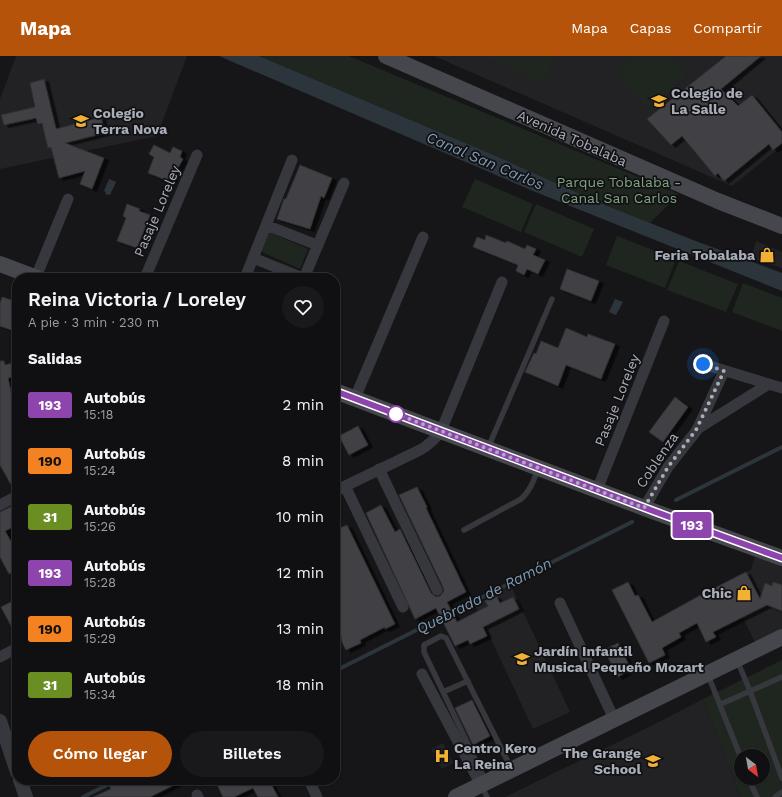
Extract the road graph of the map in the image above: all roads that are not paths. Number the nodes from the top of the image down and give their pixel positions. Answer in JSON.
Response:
{"nodes":[{"id":1,"x":386,"y":56,"type":"edge"},
{"id":2,"x":197,"y":155,"type":"dead end"},
{"id":3,"x":292,"y":160,"type":"dead end"},
{"id":4,"x":344,"y":183,"type":"dead end"},
{"id":5,"x":68,"y":199,"type":"dead end"},
{"id":6,"x":266,"y":225,"type":"junction"},
{"id":7,"x":782,"y":226,"type":"edge"},
{"id":8,"x":423,"y":237,"type":"dead end"},
{"id":9,"x":318,"y":245,"type":"junction"},
{"id":10,"x":253,"y":258,"type":"junction"},
{"id":11,"x":0,"y":264,"type":"edge"},
{"id":12,"x":24,"y":273,"type":"edge"},
{"id":13,"x":39,"y":273,"type":"edge"},
{"id":14,"x":147,"y":273,"type":"edge"},
{"id":15,"x":247,"y":273,"type":"edge"},
{"id":16,"x":290,"y":273,"type":"edge"},
{"id":17,"x":305,"y":273,"type":"edge"},
{"id":18,"x":502,"y":282,"type":"dead end"},
{"id":19,"x":552,"y":299,"type":"dead end"},
{"id":20,"x":664,"y":321,"type":"dead end"},
{"id":21,"x":703,"y":364,"type":"dead end"},
{"id":22,"x":724,"y":371,"type":"junction"},
{"id":23,"x":768,"y":384,"type":"junction"},
{"id":24,"x":782,"y":388,"type":"edge"},
{"id":25,"x":340,"y":393,"type":"edge"},
{"id":26,"x":355,"y":398,"type":"junction"},
{"id":27,"x":696,"y":430,"type":"junction"},
{"id":28,"x":441,"y":431,"type":"junction"},
{"id":29,"x":488,"y":449,"type":"junction"},
{"id":30,"x":539,"y":468,"type":"junction"},
{"id":31,"x":379,"y":469,"type":"junction"},
{"id":32,"x":340,"y":488,"type":"edge"},
{"id":33,"x":597,"y":490,"type":"junction"},
{"id":34,"x":12,"y":499,"type":"edge"},
{"id":35,"x":0,"y":505,"type":"edge"},
{"id":36,"x":646,"y":508,"type":"junction"},
{"id":37,"x":464,"y":530,"type":"dead end"},
{"id":38,"x":782,"y":558,"type":"edge"},
{"id":39,"x":436,"y":590,"type":"dead end"},
{"id":40,"x":560,"y":603,"type":"dead end"},
{"id":41,"x":403,"y":607,"type":"dead end"},
{"id":42,"x":782,"y":636,"type":"edge"},
{"id":43,"x":12,"y":651,"type":"edge"},
{"id":44,"x":0,"y":657,"type":"edge"},
{"id":45,"x":736,"y":659,"type":"junction"},
{"id":46,"x":708,"y":673,"type":"junction"},
{"id":47,"x":422,"y":674,"type":"dead end"},
{"id":48,"x":782,"y":677,"type":"edge"},
{"id":49,"x":468,"y":681,"type":"junction"},
{"id":50,"x":750,"y":691,"type":"junction"},
{"id":51,"x":443,"y":692,"type":"junction"},
{"id":52,"x":721,"y":704,"type":"junction"},
{"id":53,"x":614,"y":719,"type":"junction"},
{"id":54,"x":0,"y":721,"type":"edge"},
{"id":55,"x":738,"y":749,"type":"edge"},
{"id":56,"x":12,"y":757,"type":"edge"},
{"id":57,"x":512,"y":770,"type":"junction"},
{"id":58,"x":782,"y":778,"type":"edge"},
{"id":59,"x":22,"y":785,"type":"edge"},
{"id":60,"x":311,"y":785,"type":"edge"},
{"id":61,"x":751,"y":785,"type":"edge"},
{"id":62,"x":485,"y":788,"type":"edge"},
{"id":63,"x":782,"y":792,"type":"edge"},
{"id":64,"x":461,"y":796,"type":"edge"},
{"id":65,"x":26,"y":797,"type":"edge"},
{"id":66,"x":317,"y":797,"type":"edge"},
{"id":67,"x":757,"y":797,"type":"edge"},
{"id":68,"x":775,"y":797,"type":"edge"}],
"edges":[{"from":1,"to":7,"type":"main road","name":"Avenida Tobalaba"},
{"from":2,"to":14,"type":"street","name":"Pasaje Loreley"},
{"from":3,"to":6,"type":"street"},
{"from":4,"to":9,"type":"street"},
{"from":5,"to":13,"type":"street"},
{"from":6,"to":9,"type":"street"},
{"from":6,"to":10,"type":"street"},
{"from":8,"to":26,"type":"street"},
{"from":9,"to":17,"type":"street"},
{"from":10,"to":15,"type":"street"},
{"from":10,"to":16,"type":"street"},
{"from":11,"to":12,"type":"main road"},
{"from":18,"to":28,"type":"street"},
{"from":19,"to":29,"type":"lane"},
{"from":20,"to":33,"type":"street","name":"Pasaje Loreley"},
{"from":21,"to":22,"type":"street"},
{"from":22,"to":23,"type":"street"},
{"from":22,"to":27,"type":"street","name":"Coblenza"},
{"from":23,"to":24,"type":"street"},
{"from":23,"to":27,"type":"street","name":"Coblenza"},
{"from":25,"to":26,"type":"main road"},
{"from":26,"to":28,"type":"main road"},
{"from":27,"to":36,"type":"street","name":"Coblenza"},
{"from":28,"to":29,"type":"main road"},
{"from":28,"to":31,"type":"street"},
{"from":29,"to":30,"type":"main road"},
{"from":30,"to":33,"type":"main road"},
{"from":30,"to":37,"type":"lane"},
{"from":31,"to":32,"type":"street"},
{"from":31,"to":39,"type":"street"},
{"from":32,"to":41,"type":"street"},
{"from":33,"to":36,"type":"main road"},
{"from":34,"to":35,"type":"street"},
{"from":36,"to":38,"type":"main road"},
{"from":40,"to":53,"type":"street"},
{"from":42,"to":45,"type":"main road"},
{"from":43,"to":44,"type":"street"},
{"from":45,"to":46,"type":"main road"},
{"from":45,"to":50,"type":"lane"},
{"from":46,"to":52,"type":"lane"},
{"from":46,"to":53,"type":"main road"},
{"from":47,"to":62,"type":"street"},
{"from":48,"to":50,"type":"lane"},
{"from":49,"to":51,"type":"lane"},
{"from":49,"to":51,"type":"lane"},
{"from":49,"to":57,"type":"lane"},
{"from":50,"to":52,"type":"lane"},
{"from":50,"to":58,"type":"lane"},
{"from":51,"to":62,"type":"lane"},
{"from":52,"to":55,"type":"lane"},
{"from":53,"to":57,"type":"main road"},
{"from":54,"to":56,"type":"street"},
{"from":57,"to":62,"type":"main road"},
{"from":59,"to":65,"type":"street"},
{"from":60,"to":66,"type":"street"},
{"from":61,"to":67,"type":"lane"},
{"from":62,"to":64,"type":"main road"},
{"from":63,"to":68,"type":"lane"}]}
